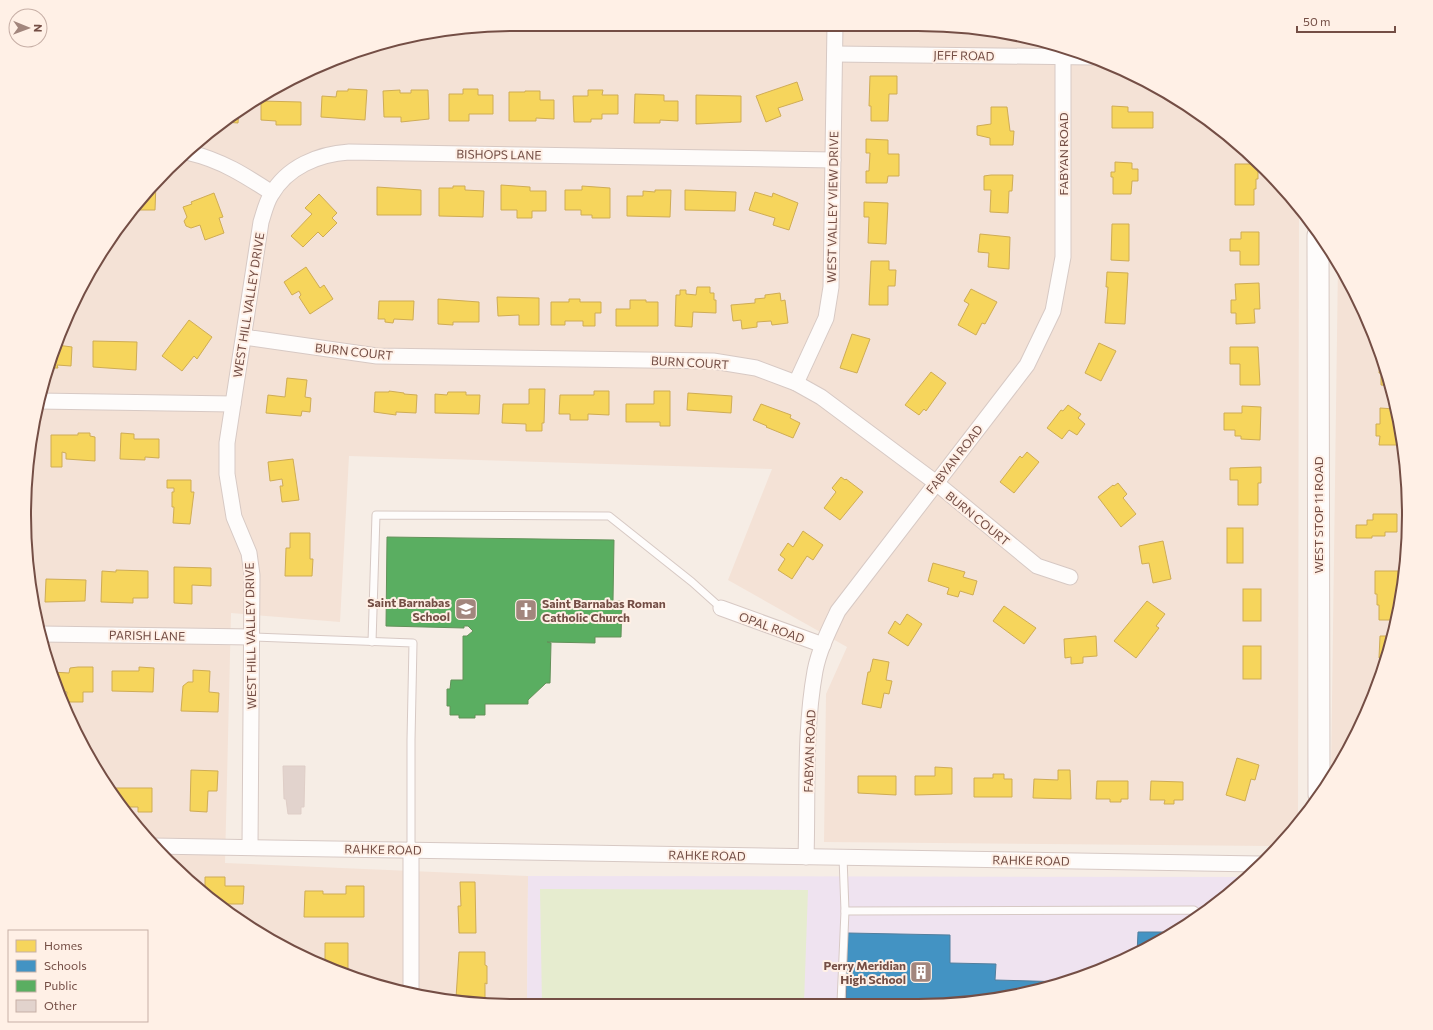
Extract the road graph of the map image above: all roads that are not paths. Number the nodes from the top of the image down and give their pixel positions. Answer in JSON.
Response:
{"nodes":[{"id":1,"x":835,"y":31,"type":"edge"},
{"id":2,"x":1062,"y":53,"type":"edge"},
{"id":3,"x":1063,"y":53,"type":"edge"},
{"id":4,"x":835,"y":54,"type":"junction"},
{"id":5,"x":193,"y":154,"type":"edge"},
{"id":6,"x":833,"y":160,"type":"junction"},
{"id":7,"x":272,"y":193,"type":"junction"},
{"id":8,"x":1318,"y":243,"type":"edge"},
{"id":9,"x":244,"y":337,"type":"junction"},
{"id":10,"x":796,"y":383,"type":"junction"},
{"id":11,"x":44,"y":401,"type":"edge"},
{"id":12,"x":233,"y":404,"type":"junction"},
{"id":13,"x":935,"y":482,"type":"junction"},
{"id":14,"x":1070,"y":577,"type":"dead end"},
{"id":15,"x":720,"y":608,"type":"joint"},
{"id":16,"x":46,"y":634,"type":"edge"},
{"id":17,"x":252,"y":637,"type":"junction"},
{"id":18,"x":372,"y":642,"type":"junction"},
{"id":19,"x":823,"y":645,"type":"junction"},
{"id":20,"x":1319,"y":785,"type":"edge"},
{"id":21,"x":163,"y":846,"type":"edge"},
{"id":22,"x":250,"y":847,"type":"junction"},
{"id":23,"x":412,"y":849,"type":"junction"},
{"id":24,"x":806,"y":857,"type":"junction"},
{"id":25,"x":843,"y":857,"type":"junction"},
{"id":26,"x":1253,"y":864,"type":"edge"},
{"id":27,"x":845,"y":910,"type":"junction"},
{"id":28,"x":1195,"y":911,"type":"edge"},
{"id":29,"x":411,"y":988,"type":"edge"},
{"id":30,"x":841,"y":999,"type":"edge"}],
"edges":[{"from":1,"to":4,"type":"street","name":"WEST VALLEY VIEW DRIVE"},
{"from":2,"to":4,"type":"street","name":"JEFF ROAD"},
{"from":3,"to":13,"type":"street","name":"FABYAN ROAD"},
{"from":4,"to":6,"type":"street","name":"WEST VALLEY VIEW DRIVE"},
{"from":5,"to":7,"type":"street"},
{"from":6,"to":7,"type":"street","name":"BISHOPS LANE"},
{"from":6,"to":10,"type":"street","name":"WEST VALLEY VIEW DRIVE"},
{"from":7,"to":9,"type":"street","name":"WEST HILL VALLEY DRIVE"},
{"from":8,"to":20,"type":"main road","name":"WEST STOP 11 ROAD"},
{"from":9,"to":10,"type":"street","name":"BURN COURT"},
{"from":9,"to":12,"type":"street","name":"WEST HILL VALLEY DRIVE"},
{"from":10,"to":13,"type":"street","name":"BURN COURT"},
{"from":11,"to":12,"type":"street"},
{"from":12,"to":17,"type":"street","name":"WEST HILL VALLEY DRIVE"},
{"from":13,"to":14,"type":"street","name":"BURN COURT"},
{"from":13,"to":19,"type":"street","name":"FABYAN ROAD"},
{"from":15,"to":18,"type":"lane"},
{"from":15,"to":19,"type":"street","name":"OPAL ROAD"},
{"from":16,"to":17,"type":"street","name":"PARISH LANE"},
{"from":17,"to":18,"type":"lane"},
{"from":17,"to":22,"type":"street","name":"WEST HILL VALLEY DRIVE"},
{"from":18,"to":23,"type":"lane"},
{"from":19,"to":24,"type":"street","name":"FABYAN ROAD"},
{"from":21,"to":22,"type":"street","name":"RAHKE ROAD"},
{"from":22,"to":23,"type":"street","name":"RAHKE ROAD"},
{"from":23,"to":24,"type":"street","name":"RAHKE ROAD"},
{"from":23,"to":29,"type":"street"},
{"from":24,"to":25,"type":"street","name":"RAHKE ROAD"},
{"from":25,"to":26,"type":"street","name":"RAHKE ROAD"},
{"from":25,"to":27,"type":"lane"},
{"from":27,"to":28,"type":"lane"},
{"from":27,"to":30,"type":"lane"}]}
